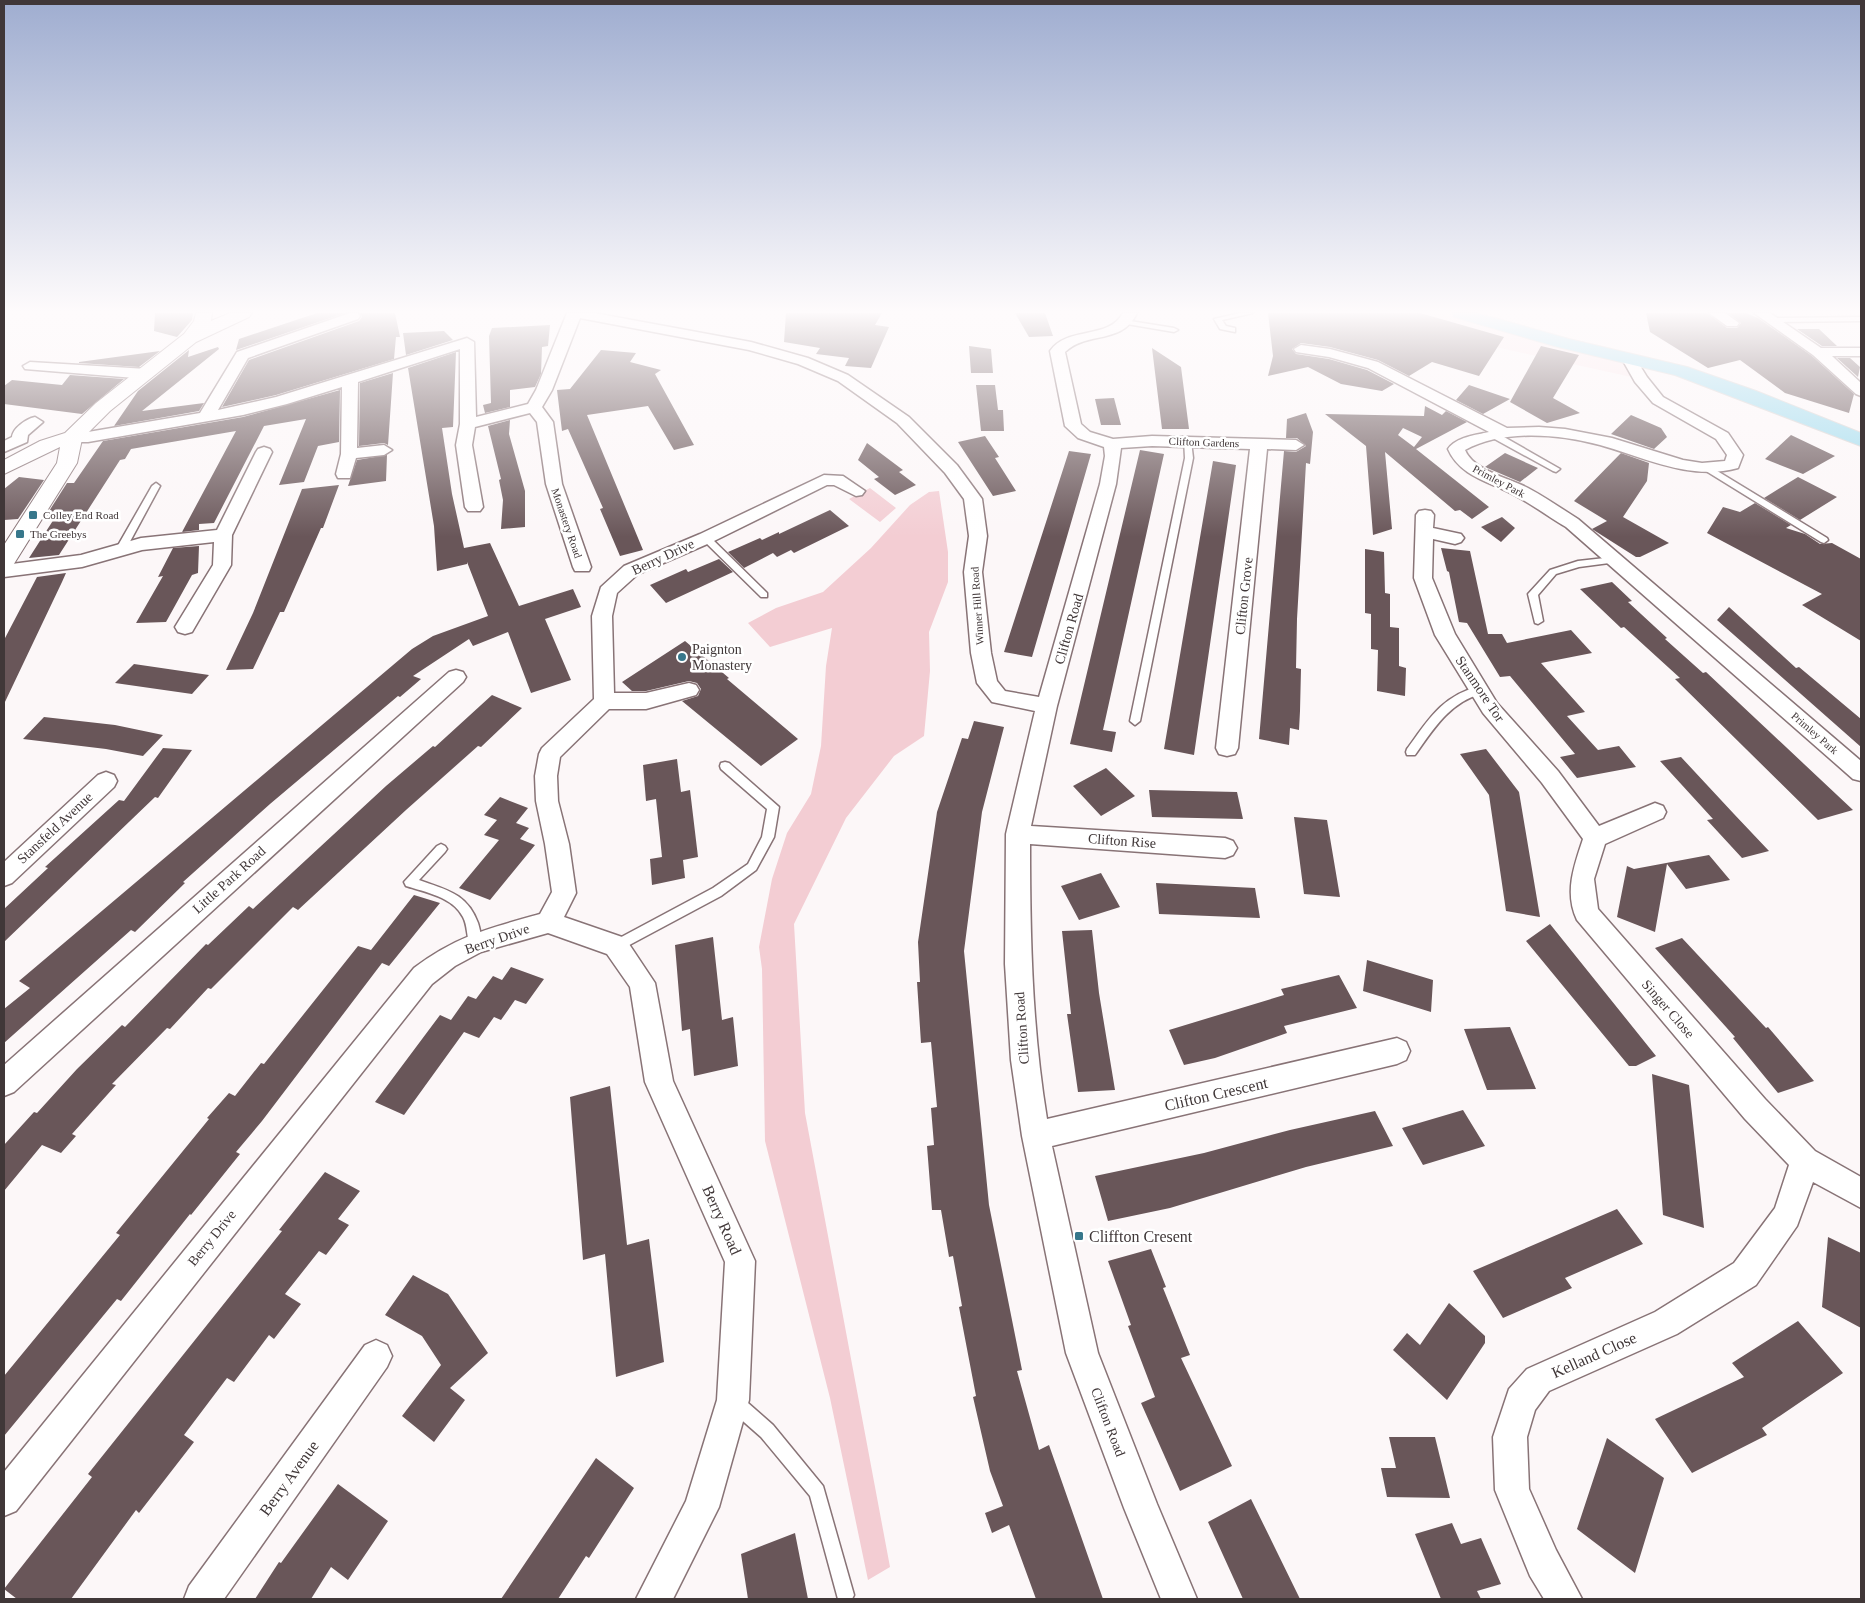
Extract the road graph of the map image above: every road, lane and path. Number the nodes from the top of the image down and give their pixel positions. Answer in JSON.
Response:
{"nodes":[{"id":1,"x":129,"y":388,"type":"edge"},
{"id":2,"x":223,"y":388,"type":"edge"},
{"id":3,"x":321,"y":388,"type":"edge"},
{"id":4,"x":350,"y":388,"type":"edge"},
{"id":5,"x":468,"y":388,"type":"edge"},
{"id":6,"x":545,"y":388,"type":"edge"},
{"id":7,"x":857,"y":388,"type":"edge"},
{"id":8,"x":1065,"y":388,"type":"edge"},
{"id":9,"x":1414,"y":388,"type":"edge"},
{"id":10,"x":1648,"y":388,"type":"edge"},
{"id":11,"x":1726,"y":388,"type":"edge"},
{"id":12,"x":534,"y":407,"type":"junction"},
{"id":13,"x":205,"y":418,"type":"junction"},
{"id":14,"x":35,"y":422,"type":"dead end"},
{"id":15,"x":468,"y":424,"type":"junction"},
{"id":16,"x":1498,"y":434,"type":"junction"},
{"id":17,"x":72,"y":436,"type":"junction"},
{"id":18,"x":1861,"y":440,"type":"edge"},
{"id":19,"x":1187,"y":442,"type":"junction"},
{"id":20,"x":1112,"y":444,"type":"junction"},
{"id":21,"x":1259,"y":444,"type":"junction"},
{"id":22,"x":1296,"y":444,"type":"dead end"},
{"id":23,"x":4,"y":447,"type":"edge"},
{"id":24,"x":384,"y":450,"type":"dead end"},
{"id":25,"x":264,"y":452,"type":"dead end"},
{"id":26,"x":349,"y":454,"type":"junction"},
{"id":27,"x":4,"y":468,"type":"edge"},
{"id":28,"x":1556,"y":469,"type":"dead end"},
{"id":29,"x":1708,"y":469,"type":"junction"},
{"id":30,"x":344,"y":474,"type":"dead end"},
{"id":31,"x":156,"y":486,"type":"dead end"},
{"id":32,"x":856,"y":491,"type":"dead end"},
{"id":33,"x":474,"y":508,"type":"dead end"},
{"id":34,"x":223,"y":535,"type":"junction"},
{"id":35,"x":706,"y":538,"type":"junction"},
{"id":36,"x":1455,"y":538,"type":"dead end"},
{"id":37,"x":1824,"y":540,"type":"dead end"},
{"id":38,"x":121,"y":549,"type":"junction"},
{"id":39,"x":1614,"y":560,"type":"junction"},
{"id":40,"x":4,"y":562,"type":"edge"},
{"id":41,"x":582,"y":566,"type":"dead end"},
{"id":42,"x":4,"y":571,"type":"edge"},
{"id":43,"x":764,"y":596,"type":"dead end"},
{"id":44,"x":1538,"y":622,"type":"dead end"},
{"id":45,"x":185,"y":627,"type":"dead end"},
{"id":46,"x":456,"y":677,"type":"dead end"},
{"id":47,"x":689,"y":690,"type":"dead end"},
{"id":48,"x":1478,"y":690,"type":"junction"},
{"id":49,"x":604,"y":701,"type":"junction"},
{"id":50,"x":1047,"y":706,"type":"junction"},
{"id":51,"x":1136,"y":721,"type":"dead end"},
{"id":52,"x":1227,"y":748,"type":"dead end"},
{"id":53,"x":1411,"y":752,"type":"dead end"},
{"id":54,"x":726,"y":766,"type":"dead end"},
{"id":55,"x":1861,"y":773,"type":"edge"},
{"id":56,"x":106,"y":781,"type":"dead end"},
{"id":57,"x":1655,"y":812,"type":"dead end"},
{"id":58,"x":1018,"y":834,"type":"junction"},
{"id":59,"x":1595,"y":838,"type":"junction"},
{"id":60,"x":1225,"y":848,"type":"dead end"},
{"id":61,"x":441,"y":849,"type":"dead end"},
{"id":62,"x":4,"y":876,"type":"edge"},
{"id":63,"x":548,"y":922,"type":"junction"},
{"id":64,"x":475,"y":943,"type":"junction"},
{"id":65,"x":616,"y":946,"type":"junction"},
{"id":66,"x":1397,"y":1051,"type":"dead end"},
{"id":67,"x":4,"y":1083,"type":"edge"},
{"id":68,"x":1036,"y":1136,"type":"junction"},
{"id":69,"x":1805,"y":1161,"type":"junction"},
{"id":70,"x":1861,"y":1193,"type":"edge"},
{"id":71,"x":376,"y":1356,"type":"dead end"},
{"id":72,"x":733,"y":1400,"type":"junction"},
{"id":73,"x":4,"y":1499,"type":"edge"},
{"id":74,"x":845,"y":1595,"type":"dead end"},
{"id":75,"x":202,"y":1599,"type":"edge"},
{"id":76,"x":654,"y":1599,"type":"edge"},
{"id":77,"x":1179,"y":1599,"type":"edge"},
{"id":78,"x":1564,"y":1599,"type":"edge"}],
"edges":[{"from":1,"to":17,"type":"main road"},
{"from":2,"to":13,"type":"street"},
{"from":3,"to":13,"type":"street"},
{"from":4,"to":26,"type":"street"},
{"from":5,"to":15,"type":"street"},
{"from":6,"to":12,"type":"street"},
{"from":7,"to":50,"type":"street","name":"Winner Hill Road"},
{"from":8,"to":20,"type":"street"},
{"from":9,"to":16,"type":"street"},
{"from":10,"to":29,"type":"street","name":"Primley Park"},
{"from":11,"to":18,"type":"main road"},
{"from":12,"to":15,"type":"street"},
{"from":12,"to":41,"type":"street","name":"Monastery Road"},
{"from":13,"to":17,"type":"street"},
{"from":14,"to":23,"type":"street"},
{"from":15,"to":33,"type":"street"},
{"from":16,"to":28,"type":"lane"},
{"from":16,"to":29,"type":"street","name":"Primley Park"},
{"from":16,"to":39,"type":"street","name":"Primley Park"},
{"from":17,"to":27,"type":"main road"},
{"from":17,"to":40,"type":"main road"},
{"from":19,"to":20,"type":"street","name":"Clifton Gardens"},
{"from":19,"to":21,"type":"street","name":"Clifton Gardens"},
{"from":19,"to":51,"type":"lane"},
{"from":20,"to":50,"type":"street","name":"Clifton Road"},
{"from":21,"to":22,"type":"street","name":"Clifton Gardens"},
{"from":21,"to":52,"type":"street","name":"Clifton Grove"},
{"from":24,"to":26,"type":"street"},
{"from":25,"to":34,"type":"street"},
{"from":26,"to":30,"type":"street"},
{"from":29,"to":37,"type":"lane"},
{"from":31,"to":38,"type":"lane"},
{"from":32,"to":35,"type":"street","name":"Berry Drive"},
{"from":34,"to":38,"type":"street"},
{"from":34,"to":45,"type":"street"},
{"from":35,"to":43,"type":"lane"},
{"from":35,"to":49,"type":"street","name":"Berry Drive"},
{"from":36,"to":48,"type":"street","name":"Stanmore Tor"},
{"from":38,"to":42,"type":"street"},
{"from":39,"to":44,"type":"lane"},
{"from":39,"to":55,"type":"street","name":"Primley Park"},
{"from":46,"to":67,"type":"street","name":"Little Park Road"},
{"from":47,"to":49,"type":"street"},
{"from":48,"to":53,"type":"lane"},
{"from":48,"to":59,"type":"street","name":"Stanmore Tor"},
{"from":49,"to":63,"type":"street","name":"Berry Drive"},
{"from":50,"to":58,"type":"street","name":"Clifton Road"},
{"from":54,"to":65,"type":"lane"},
{"from":56,"to":62,"type":"street","name":"Stansfeld Avenue"},
{"from":57,"to":59,"type":"street"},
{"from":58,"to":60,"type":"street","name":"Clifton Rise"},
{"from":58,"to":68,"type":"street","name":"Clifton Road"},
{"from":59,"to":69,"type":"street","name":"Singer Close"},
{"from":61,"to":64,"type":"lane"},
{"from":63,"to":64,"type":"street","name":"Berry Drive"},
{"from":63,"to":65,"type":"street"},
{"from":64,"to":73,"type":"street","name":"Berry Drive"},
{"from":65,"to":72,"type":"street","name":"Berry Road"},
{"from":66,"to":68,"type":"street","name":"Clifton Crescent"},
{"from":68,"to":77,"type":"street","name":"Clifton Road"},
{"from":69,"to":70,"type":"street","name":"Singer Close"},
{"from":69,"to":78,"type":"street","name":"Kelland Close"},
{"from":71,"to":75,"type":"street","name":"Berry Avenue"},
{"from":72,"to":74,"type":"lane"},
{"from":72,"to":76,"type":"street","name":"Berry Road"}]}
